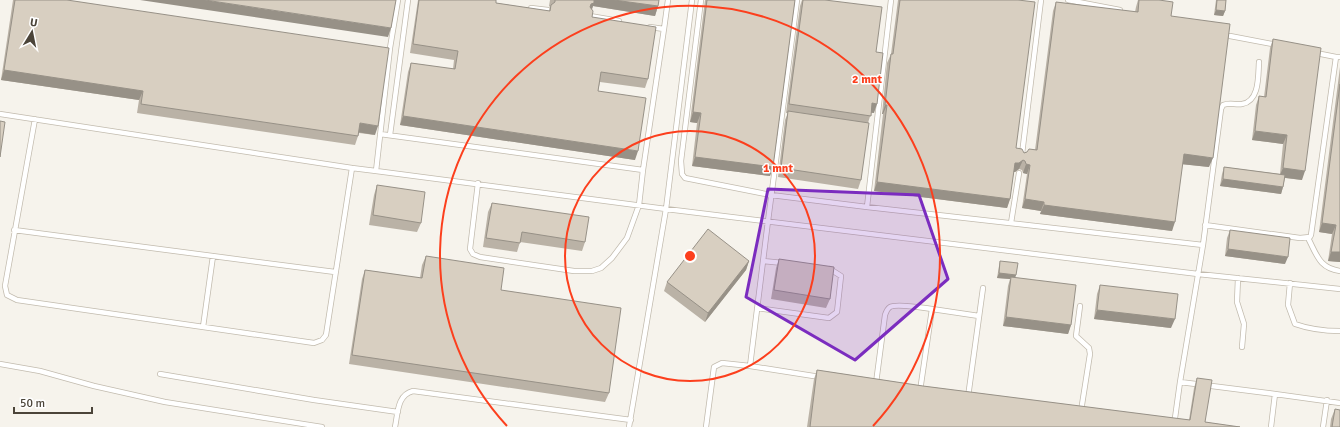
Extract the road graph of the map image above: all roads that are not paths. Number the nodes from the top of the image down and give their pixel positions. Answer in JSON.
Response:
{"nodes":[{"id":1,"x":398,"y":0,"type":"edge"},
{"id":2,"x":408,"y":0,"type":"edge"},
{"id":3,"x":668,"y":0,"type":"edge"},
{"id":4,"x":692,"y":0,"type":"edge"},
{"id":5,"x":701,"y":0,"type":"edge"},
{"id":6,"x":797,"y":0,"type":"edge"},
{"id":7,"x":891,"y":0,"type":"edge"},
{"id":8,"x":1040,"y":0,"type":"edge"},
{"id":9,"x":1068,"y":0,"type":"edge"},
{"id":10,"x":525,"y":7,"type":"edge"},
{"id":11,"x":548,"y":10,"type":"edge"},
{"id":12,"x":1120,"y":10,"type":"edge"},
{"id":13,"x":590,"y":16,"type":"edge"},
{"id":14,"x":626,"y":23,"type":"edge"},
{"id":15,"x":647,"y":26,"type":"edge"},
{"id":16,"x":664,"y":29,"type":"junction"},
{"id":17,"x":1230,"y":36,"type":"edge"},
{"id":18,"x":1283,"y":46,"type":"edge"},
{"id":19,"x":382,"y":47,"type":"edge"},
{"id":20,"x":390,"y":48,"type":"junction"},
{"id":21,"x":1313,"y":52,"type":"edge"},
{"id":22,"x":1338,"y":57,"type":"edge"},
{"id":23,"x":1259,"y":62,"type":"dead end"},
{"id":24,"x":646,"y":100,"type":"edge"},
{"id":25,"x":653,"y":102,"type":"junction"},
{"id":26,"x":0,"y":114,"type":"edge"},
{"id":27,"x":782,"y":116,"type":"junction"},
{"id":28,"x":790,"y":117,"type":"edge"},
{"id":29,"x":35,"y":119,"type":"junction"},
{"id":30,"x":868,"y":129,"type":"edge"},
{"id":31,"x":876,"y":130,"type":"junction"},
{"id":32,"x":380,"y":134,"type":"junction"},
{"id":33,"x":390,"y":135,"type":"junction"},
{"id":34,"x":1022,"y":158,"type":"edge"},
{"id":35,"x":352,"y":168,"type":"junction"},
{"id":36,"x":376,"y":170,"type":"junction"},
{"id":37,"x":643,"y":170,"type":"junction"},
{"id":38,"x":1019,"y":173,"type":"edge"},
{"id":39,"x":478,"y":183,"type":"junction"},
{"id":40,"x":771,"y":195,"type":"junction"},
{"id":41,"x":639,"y":205,"type":"junction"},
{"id":42,"x":867,"y":208,"type":"junction"},
{"id":43,"x":666,"y":209,"type":"junction"},
{"id":44,"x":768,"y":221,"type":"junction"},
{"id":45,"x":1011,"y":223,"type":"junction"},
{"id":46,"x":1205,"y":225,"type":"junction"},
{"id":47,"x":14,"y":230,"type":"junction"},
{"id":48,"x":1308,"y":238,"type":"junction"},
{"id":49,"x":1203,"y":245,"type":"junction"},
{"id":50,"x":213,"y":256,"type":"junction"},
{"id":51,"x":763,"y":260,"type":"junction"},
{"id":52,"x":786,"y":264,"type":"edge"},
{"id":53,"x":824,"y":268,"type":"edge"},
{"id":54,"x":1340,"y":271,"type":"edge"},
{"id":55,"x":336,"y":272,"type":"junction"},
{"id":56,"x":1198,"y":274,"type":"junction"},
{"id":57,"x":1238,"y":278,"type":"junction"},
{"id":58,"x":1290,"y":284,"type":"junction"},
{"id":59,"x":983,"y":288,"type":"dead end"},
{"id":60,"x":1340,"y":289,"type":"edge"},
{"id":61,"x":1080,"y":306,"type":"dead end"},
{"id":62,"x":757,"y":308,"type":"junction"},
{"id":63,"x":932,"y":309,"type":"junction"},
{"id":64,"x":979,"y":316,"type":"junction"},
{"id":65,"x":203,"y":327,"type":"junction"},
{"id":66,"x":1340,"y":331,"type":"edge"},
{"id":67,"x":1242,"y":347,"type":"dead end"},
{"id":68,"x":0,"y":364,"type":"edge"},
{"id":69,"x":750,"y":366,"type":"junction"},
{"id":70,"x":160,"y":374,"type":"dead end"},
{"id":71,"x":829,"y":378,"type":"edge"},
{"id":72,"x":1180,"y":382,"type":"junction"},
{"id":73,"x":868,"y":384,"type":"edge"},
{"id":74,"x":876,"y":385,"type":"junction"},
{"id":75,"x":884,"y":386,"type":"edge"},
{"id":76,"x":913,"y":390,"type":"edge"},
{"id":77,"x":920,"y":391,"type":"junction"},
{"id":78,"x":927,"y":392,"type":"edge"},
{"id":79,"x":1275,"y":394,"type":"junction"},
{"id":80,"x":961,"y":396,"type":"edge"},
{"id":81,"x":968,"y":397,"type":"junction"},
{"id":82,"x":976,"y":398,"type":"edge"},
{"id":83,"x":1327,"y":400,"type":"junction"},
{"id":84,"x":1340,"y":403,"type":"edge"},
{"id":85,"x":1074,"y":411,"type":"edge"},
{"id":86,"x":398,"y":412,"type":"junction"},
{"id":87,"x":1081,"y":412,"type":"junction"},
{"id":88,"x":1089,"y":413,"type":"edge"},
{"id":89,"x":631,"y":420,"type":"junction"},
{"id":90,"x":1168,"y":424,"type":"edge"},
{"id":91,"x":322,"y":427,"type":"edge"},
{"id":92,"x":395,"y":427,"type":"edge"},
{"id":93,"x":629,"y":427,"type":"edge"},
{"id":94,"x":706,"y":427,"type":"edge"},
{"id":95,"x":1271,"y":427,"type":"edge"},
{"id":96,"x":1323,"y":427,"type":"edge"}],
"edges":[{"from":1,"to":20,"type":"lane"},
{"from":2,"to":33,"type":"lane"},
{"from":3,"to":16,"type":"lane"},
{"from":4,"to":43,"type":"lane"},
{"from":5,"to":40,"type":"lane"},
{"from":6,"to":27,"type":"lane"},
{"from":7,"to":31,"type":"lane"},
{"from":8,"to":34,"type":"lane"},
{"from":9,"to":12,"type":"lane"},
{"from":10,"to":11,"type":"lane"},
{"from":13,"to":14,"type":"lane"},
{"from":15,"to":16,"type":"lane"},
{"from":16,"to":25,"type":"lane"},
{"from":17,"to":18,"type":"lane"},
{"from":19,"to":20,"type":"lane"},
{"from":20,"to":32,"type":"lane"},
{"from":21,"to":22,"type":"lane"},
{"from":22,"to":48,"type":"lane"},
{"from":23,"to":46,"type":"lane"},
{"from":24,"to":25,"type":"lane"},
{"from":25,"to":37,"type":"lane"},
{"from":26,"to":29,"type":"lane"},
{"from":27,"to":28,"type":"lane"},
{"from":27,"to":40,"type":"lane"},
{"from":29,"to":35,"type":"lane"},
{"from":29,"to":47,"type":"lane"},
{"from":30,"to":31,"type":"lane"},
{"from":31,"to":42,"type":"lane"},
{"from":32,"to":33,"type":"lane"},
{"from":32,"to":36,"type":"lane"},
{"from":33,"to":37,"type":"lane"},
{"from":35,"to":36,"type":"lane"},
{"from":35,"to":55,"type":"lane"},
{"from":36,"to":39,"type":"lane"},
{"from":37,"to":41,"type":"lane"},
{"from":38,"to":45,"type":"lane"},
{"from":39,"to":41,"type":"lane"},
{"from":39,"to":41,"type":"lane"},
{"from":40,"to":42,"type":"lane"},
{"from":40,"to":44,"type":"lane"},
{"from":41,"to":43,"type":"lane"},
{"from":42,"to":45,"type":"lane"},
{"from":43,"to":44,"type":"lane"},
{"from":43,"to":89,"type":"lane"},
{"from":44,"to":51,"type":"lane"},
{"from":44,"to":56,"type":"lane"},
{"from":45,"to":49,"type":"lane"},
{"from":46,"to":48,"type":"lane"},
{"from":46,"to":49,"type":"lane"},
{"from":47,"to":50,"type":"lane"},
{"from":47,"to":65,"type":"lane"},
{"from":48,"to":54,"type":"lane"},
{"from":49,"to":56,"type":"lane"},
{"from":50,"to":55,"type":"lane"},
{"from":50,"to":65,"type":"lane"},
{"from":51,"to":52,"type":"lane"},
{"from":51,"to":62,"type":"lane"},
{"from":53,"to":62,"type":"lane"},
{"from":55,"to":65,"type":"lane"},
{"from":56,"to":57,"type":"lane"},
{"from":56,"to":72,"type":"lane"},
{"from":57,"to":58,"type":"lane"},
{"from":57,"to":67,"type":"lane"},
{"from":58,"to":60,"type":"lane"},
{"from":58,"to":66,"type":"lane"},
{"from":59,"to":64,"type":"lane"},
{"from":61,"to":87,"type":"lane"},
{"from":62,"to":69,"type":"lane"},
{"from":63,"to":64,"type":"lane"},
{"from":63,"to":74,"type":"lane"},
{"from":63,"to":77,"type":"lane"},
{"from":64,"to":81,"type":"lane"},
{"from":68,"to":91,"type":"lane"},
{"from":69,"to":71,"type":"lane"},
{"from":69,"to":94,"type":"lane"},
{"from":70,"to":86,"type":"lane"},
{"from":72,"to":79,"type":"lane"},
{"from":72,"to":90,"type":"lane"},
{"from":73,"to":74,"type":"lane"},
{"from":74,"to":75,"type":"lane"},
{"from":76,"to":77,"type":"lane"},
{"from":77,"to":78,"type":"lane"},
{"from":79,"to":83,"type":"lane"},
{"from":79,"to":95,"type":"lane"},
{"from":80,"to":81,"type":"lane"},
{"from":81,"to":82,"type":"lane"},
{"from":83,"to":84,"type":"lane"},
{"from":83,"to":96,"type":"lane"},
{"from":85,"to":87,"type":"lane"},
{"from":86,"to":89,"type":"lane"},
{"from":86,"to":92,"type":"lane"},
{"from":87,"to":88,"type":"lane"},
{"from":89,"to":93,"type":"lane"}]}
